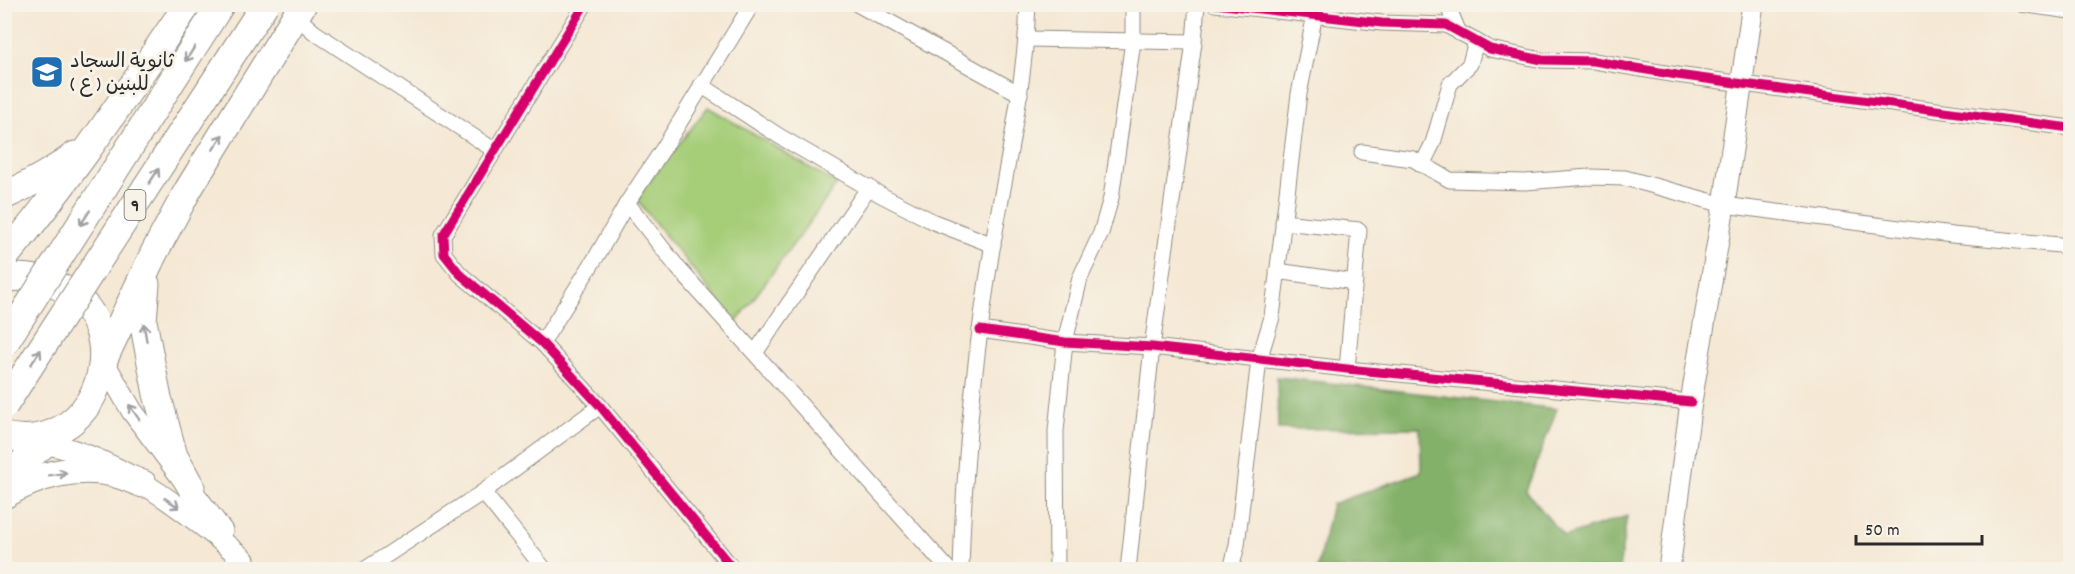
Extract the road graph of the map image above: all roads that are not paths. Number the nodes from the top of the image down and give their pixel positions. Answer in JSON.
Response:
{"nodes":[{"id":1,"x":188,"y":4,"type":"edge"},
{"id":2,"x":221,"y":4,"type":"edge"},
{"id":3,"x":265,"y":4,"type":"edge"},
{"id":4,"x":585,"y":4,"type":"edge"},
{"id":5,"x":752,"y":4,"type":"edge"},
{"id":6,"x":857,"y":4,"type":"edge"},
{"id":7,"x":1028,"y":4,"type":"edge"},
{"id":8,"x":1133,"y":4,"type":"edge"},
{"id":9,"x":1197,"y":4,"type":"edge"},
{"id":10,"x":1215,"y":4,"type":"edge"},
{"id":11,"x":1447,"y":4,"type":"edge"},
{"id":12,"x":1753,"y":4,"type":"edge"},
{"id":13,"x":2021,"y":4,"type":"edge"},
{"id":14,"x":300,"y":10,"type":"edge"},
{"id":15,"x":1316,"y":10,"type":"edge"},
{"id":16,"x":2070,"y":11,"type":"edge"},
{"id":17,"x":1459,"y":33,"type":"junction"},
{"id":18,"x":1027,"y":39,"type":"junction"},
{"id":19,"x":1133,"y":41,"type":"junction"},
{"id":20,"x":1476,"y":41,"type":"junction"},
{"id":21,"x":1194,"y":42,"type":"junction"},
{"id":22,"x":1740,"y":83,"type":"junction"},
{"id":23,"x":701,"y":85,"type":"junction"},
{"id":24,"x":1020,"y":94,"type":"junction"},
{"id":25,"x":104,"y":127,"type":"junction"},
{"id":26,"x":2070,"y":128,"type":"edge"},
{"id":27,"x":494,"y":150,"type":"junction"},
{"id":28,"x":1362,"y":152,"type":"dead end"},
{"id":29,"x":1422,"y":165,"type":"junction"},
{"id":30,"x":869,"y":187,"type":"junction"},
{"id":31,"x":4,"y":196,"type":"edge"},
{"id":32,"x":627,"y":203,"type":"junction"},
{"id":33,"x":1724,"y":205,"type":"junction"},
{"id":34,"x":1283,"y":222,"type":"junction"},
{"id":35,"x":993,"y":245,"type":"junction"},
{"id":36,"x":2070,"y":246,"type":"edge"},
{"id":37,"x":154,"y":253,"type":"junction"},
{"id":38,"x":4,"y":258,"type":"edge"},
{"id":39,"x":1277,"y":271,"type":"junction"},
{"id":40,"x":13,"y":277,"type":"edge"},
{"id":41,"x":1355,"y":282,"type":"junction"},
{"id":42,"x":980,"y":330,"type":"junction"},
{"id":43,"x":1065,"y":342,"type":"junction"},
{"id":44,"x":542,"y":343,"type":"junction"},
{"id":45,"x":4,"y":344,"type":"edge"},
{"id":46,"x":1152,"y":347,"type":"junction"},
{"id":47,"x":755,"y":353,"type":"junction"},
{"id":48,"x":1259,"y":360,"type":"junction"},
{"id":49,"x":103,"y":361,"type":"junction"},
{"id":50,"x":1347,"y":369,"type":"junction"},
{"id":51,"x":1691,"y":402,"type":"junction"},
{"id":52,"x":4,"y":406,"type":"edge"},
{"id":53,"x":600,"y":406,"type":"junction"},
{"id":54,"x":65,"y":427,"type":"junction"},
{"id":55,"x":9,"y":438,"type":"edge"},
{"id":56,"x":44,"y":443,"type":"junction"},
{"id":57,"x":4,"y":478,"type":"edge"},
{"id":58,"x":142,"y":484,"type":"junction"},
{"id":59,"x":191,"y":487,"type":"junction"},
{"id":60,"x":483,"y":492,"type":"junction"},
{"id":61,"x":4,"y":495,"type":"edge"},
{"id":62,"x":248,"y":565,"type":"edge"},
{"id":63,"x":364,"y":570,"type":"edge"},
{"id":64,"x":545,"y":570,"type":"edge"},
{"id":65,"x":734,"y":570,"type":"edge"},
{"id":66,"x":949,"y":570,"type":"edge"},
{"id":67,"x":961,"y":570,"type":"edge"},
{"id":68,"x":1057,"y":570,"type":"edge"},
{"id":69,"x":1128,"y":570,"type":"edge"},
{"id":70,"x":1231,"y":570,"type":"edge"},
{"id":71,"x":1669,"y":570,"type":"edge"}],
"edges":[{"from":1,"to":25,"type":"highway"},
{"from":2,"to":45,"type":"highway","number":"9","one_way":true,"bridge":true},
{"from":52,"to":3,"type":"highway","number":"9","one_way":true,"bridge":true},
{"from":4,"to":27,"type":"street"},
{"from":5,"to":23,"type":"street"},
{"from":6,"to":24,"type":"street"},
{"from":7,"to":18,"type":"street"},
{"from":8,"to":19,"type":"street"},
{"from":9,"to":21,"type":"street"},
{"from":10,"to":15,"type":"street"},
{"from":11,"to":17,"type":"street"},
{"from":12,"to":22,"type":"street"},
{"from":13,"to":16,"type":"street"},
{"from":14,"to":27,"type":"street"},
{"from":37,"to":14,"type":"highway","number":"9","one_way":true},
{"from":15,"to":17,"type":"street"},
{"from":15,"to":34,"type":"street"},
{"from":17,"to":20,"type":"street"},
{"from":18,"to":19,"type":"street"},
{"from":18,"to":24,"type":"street"},
{"from":19,"to":21,"type":"street"},
{"from":19,"to":43,"type":"street"},
{"from":20,"to":22,"type":"street"},
{"from":20,"to":29,"type":"street"},
{"from":21,"to":46,"type":"street"},
{"from":22,"to":26,"type":"street"},
{"from":22,"to":33,"type":"street"},
{"from":23,"to":30,"type":"street"},
{"from":23,"to":32,"type":"street"},
{"from":24,"to":35,"type":"street"},
{"from":25,"to":31,"type":"highway"},
{"from":25,"to":38,"type":"highway"},
{"from":27,"to":44,"type":"street"},
{"from":28,"to":29,"type":"street"},
{"from":29,"to":33,"type":"street"},
{"from":30,"to":35,"type":"street"},
{"from":30,"to":47,"type":"street"},
{"from":32,"to":44,"type":"street"},
{"from":32,"to":47,"type":"street"},
{"from":33,"to":36,"type":"street"},
{"from":33,"to":51,"type":"street"},
{"from":34,"to":39,"type":"street"},
{"from":34,"to":41,"type":"street"},
{"from":35,"to":42,"type":"street"},
{"from":37,"to":49,"type":"highway","number":"9"},
{"from":59,"to":37,"type":"highway","one_way":true},
{"from":39,"to":41,"type":"street"},
{"from":39,"to":48,"type":"street"},
{"from":40,"to":49,"type":"highway","number":"9"},
{"from":41,"to":50,"type":"street"},
{"from":42,"to":43,"type":"street"},
{"from":42,"to":67,"type":"street"},
{"from":43,"to":46,"type":"street"},
{"from":43,"to":68,"type":"street"},
{"from":44,"to":53,"type":"street"},
{"from":46,"to":48,"type":"street"},
{"from":46,"to":69,"type":"street"},
{"from":47,"to":66,"type":"street"},
{"from":48,"to":50,"type":"street"},
{"from":48,"to":70,"type":"street"},
{"from":49,"to":54,"type":"highway","number":"9"},
{"from":59,"to":49,"type":"street","one_way":true},
{"from":50,"to":51,"type":"street"},
{"from":51,"to":71,"type":"street"},
{"from":53,"to":60,"type":"street"},
{"from":53,"to":65,"type":"street"},
{"from":54,"to":55,"type":"highway","number":"9"},
{"from":54,"to":56,"type":"highway","number":"9"},
{"from":55,"to":56,"type":"street"},
{"from":56,"to":57,"type":"highway","number":"9"},
{"from":56,"to":58,"type":"street"},
{"from":61,"to":58,"type":"highway","one_way":true},
{"from":58,"to":62,"type":"street","one_way":true},
{"from":59,"to":62,"type":"street"},
{"from":60,"to":63,"type":"street"},
{"from":60,"to":64,"type":"street"}]}
